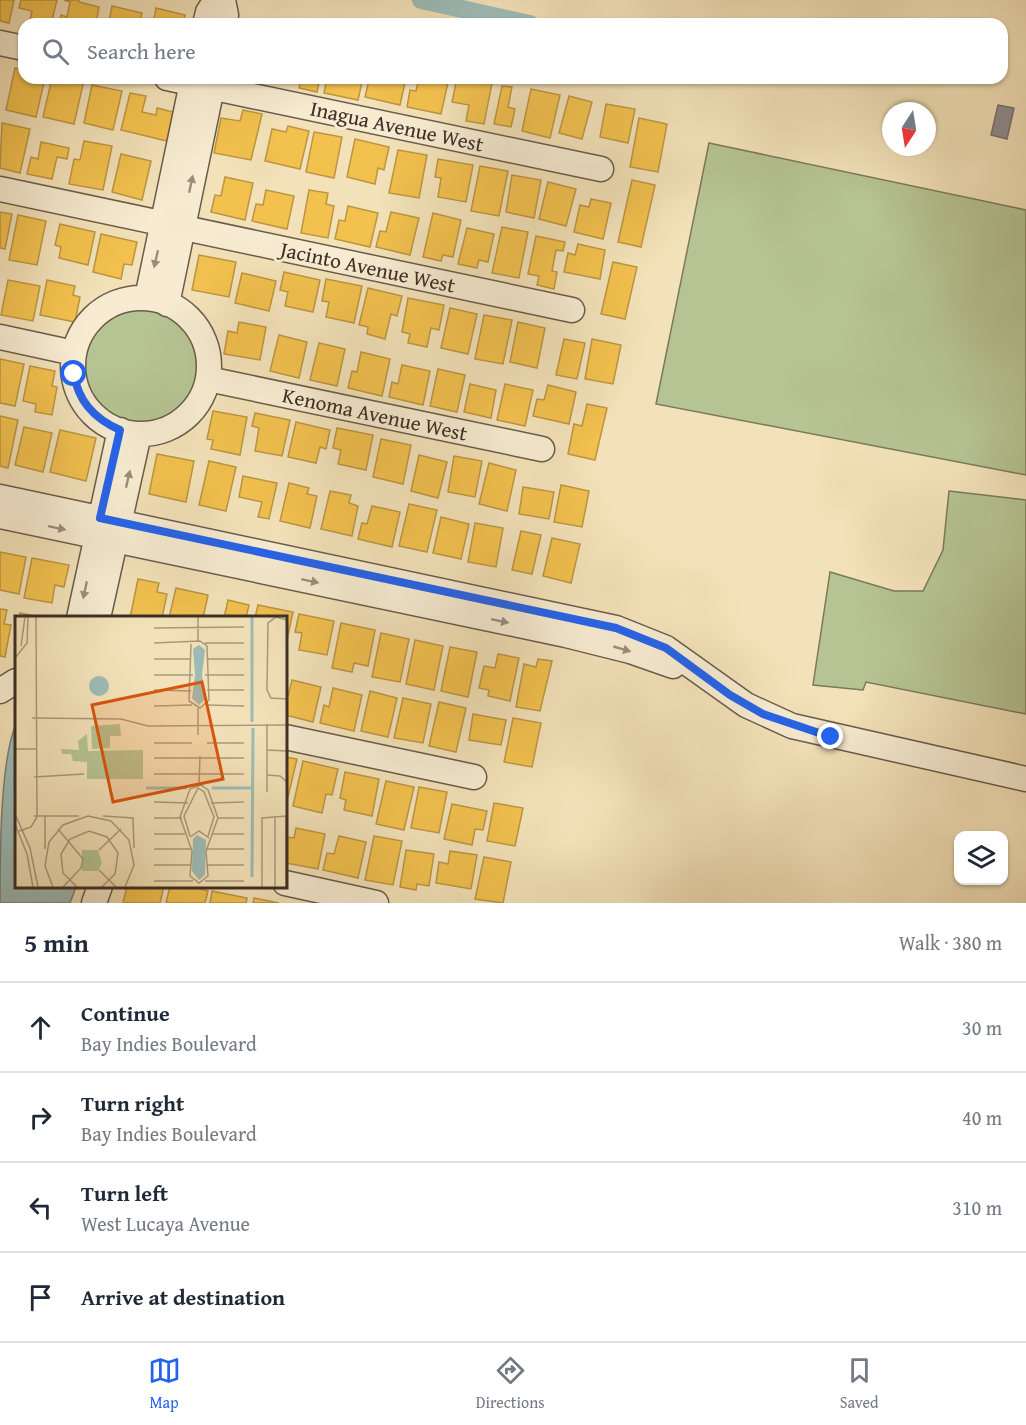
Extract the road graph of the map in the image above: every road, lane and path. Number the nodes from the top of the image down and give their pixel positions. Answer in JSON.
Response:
{"nodes":[{"id":1,"x":216,"y":0,"type":"edge"},
{"id":2,"x":223,"y":0,"type":"edge"},
{"id":3,"x":206,"y":18,"type":"edge"},
{"id":4,"x":225,"y":18,"type":"edge"},
{"id":5,"x":0,"y":43,"type":"edge"},
{"id":6,"x":18,"y":47,"type":"edge"},
{"id":7,"x":203,"y":84,"type":"edge"},
{"id":8,"x":212,"y":84,"type":"edge"},
{"id":9,"x":602,"y":169,"type":"dead end"},
{"id":10,"x":0,"y":189,"type":"edge"},
{"id":11,"x":173,"y":225,"type":"junction"},
{"id":12,"x":157,"y":301,"type":"junction"},
{"id":13,"x":572,"y":310,"type":"dead end"},
{"id":14,"x":0,"y":337,"type":"edge"},
{"id":15,"x":74,"y":353,"type":"junction"},
{"id":16,"x":208,"y":379,"type":"junction"},
{"id":17,"x":129,"y":432,"type":"junction"},
{"id":18,"x":542,"y":449,"type":"dead end"},
{"id":19,"x":0,"y":497,"type":"edge"},
{"id":20,"x":0,"y":516,"type":"edge"},
{"id":21,"x":107,"y":529,"type":"junction"},
{"id":22,"x":80,"y":616,"type":"edge"},
{"id":23,"x":98,"y":616,"type":"edge"},
{"id":24,"x":286,"y":737,"type":"edge"},
{"id":25,"x":474,"y":777,"type":"dead end"},
{"id":26,"x":1026,"y":779,"type":"edge"},
{"id":27,"x":286,"y":883,"type":"edge"},
{"id":28,"x":99,"y":888,"type":"edge"},
{"id":29,"x":94,"y":903,"type":"edge"},
{"id":30,"x":376,"y":903,"type":"edge"}],
"edges":[{"from":1,"to":3,"type":"street"},
{"from":2,"to":4,"type":"street"},
{"from":5,"to":6,"type":"street"},
{"from":7,"to":11,"type":"street"},
{"from":8,"to":9,"type":"street","name":"Inagua Avenue West"},
{"from":10,"to":11,"type":"street","name":"Jacinto Avenue West"},
{"from":11,"to":12,"type":"street"},
{"from":11,"to":13,"type":"street","name":"Jacinto Avenue West"},
{"from":12,"to":15,"type":"street"},
{"from":12,"to":16,"type":"street"},
{"from":14,"to":15,"type":"street"},
{"from":15,"to":17,"type":"street"},
{"from":16,"to":17,"type":"street"},
{"from":16,"to":18,"type":"street","name":"Kenoma Avenue West"},
{"from":17,"to":21,"type":"street"},
{"from":19,"to":21,"type":"street"},
{"from":20,"to":21,"type":"street","one_way":true},
{"from":21,"to":22,"type":"street","one_way":true},
{"from":21,"to":23,"type":"street"},
{"from":21,"to":26,"type":"street"},
{"from":24,"to":25,"type":"street"},
{"from":27,"to":30,"type":"street"},
{"from":28,"to":29,"type":"street"}]}
